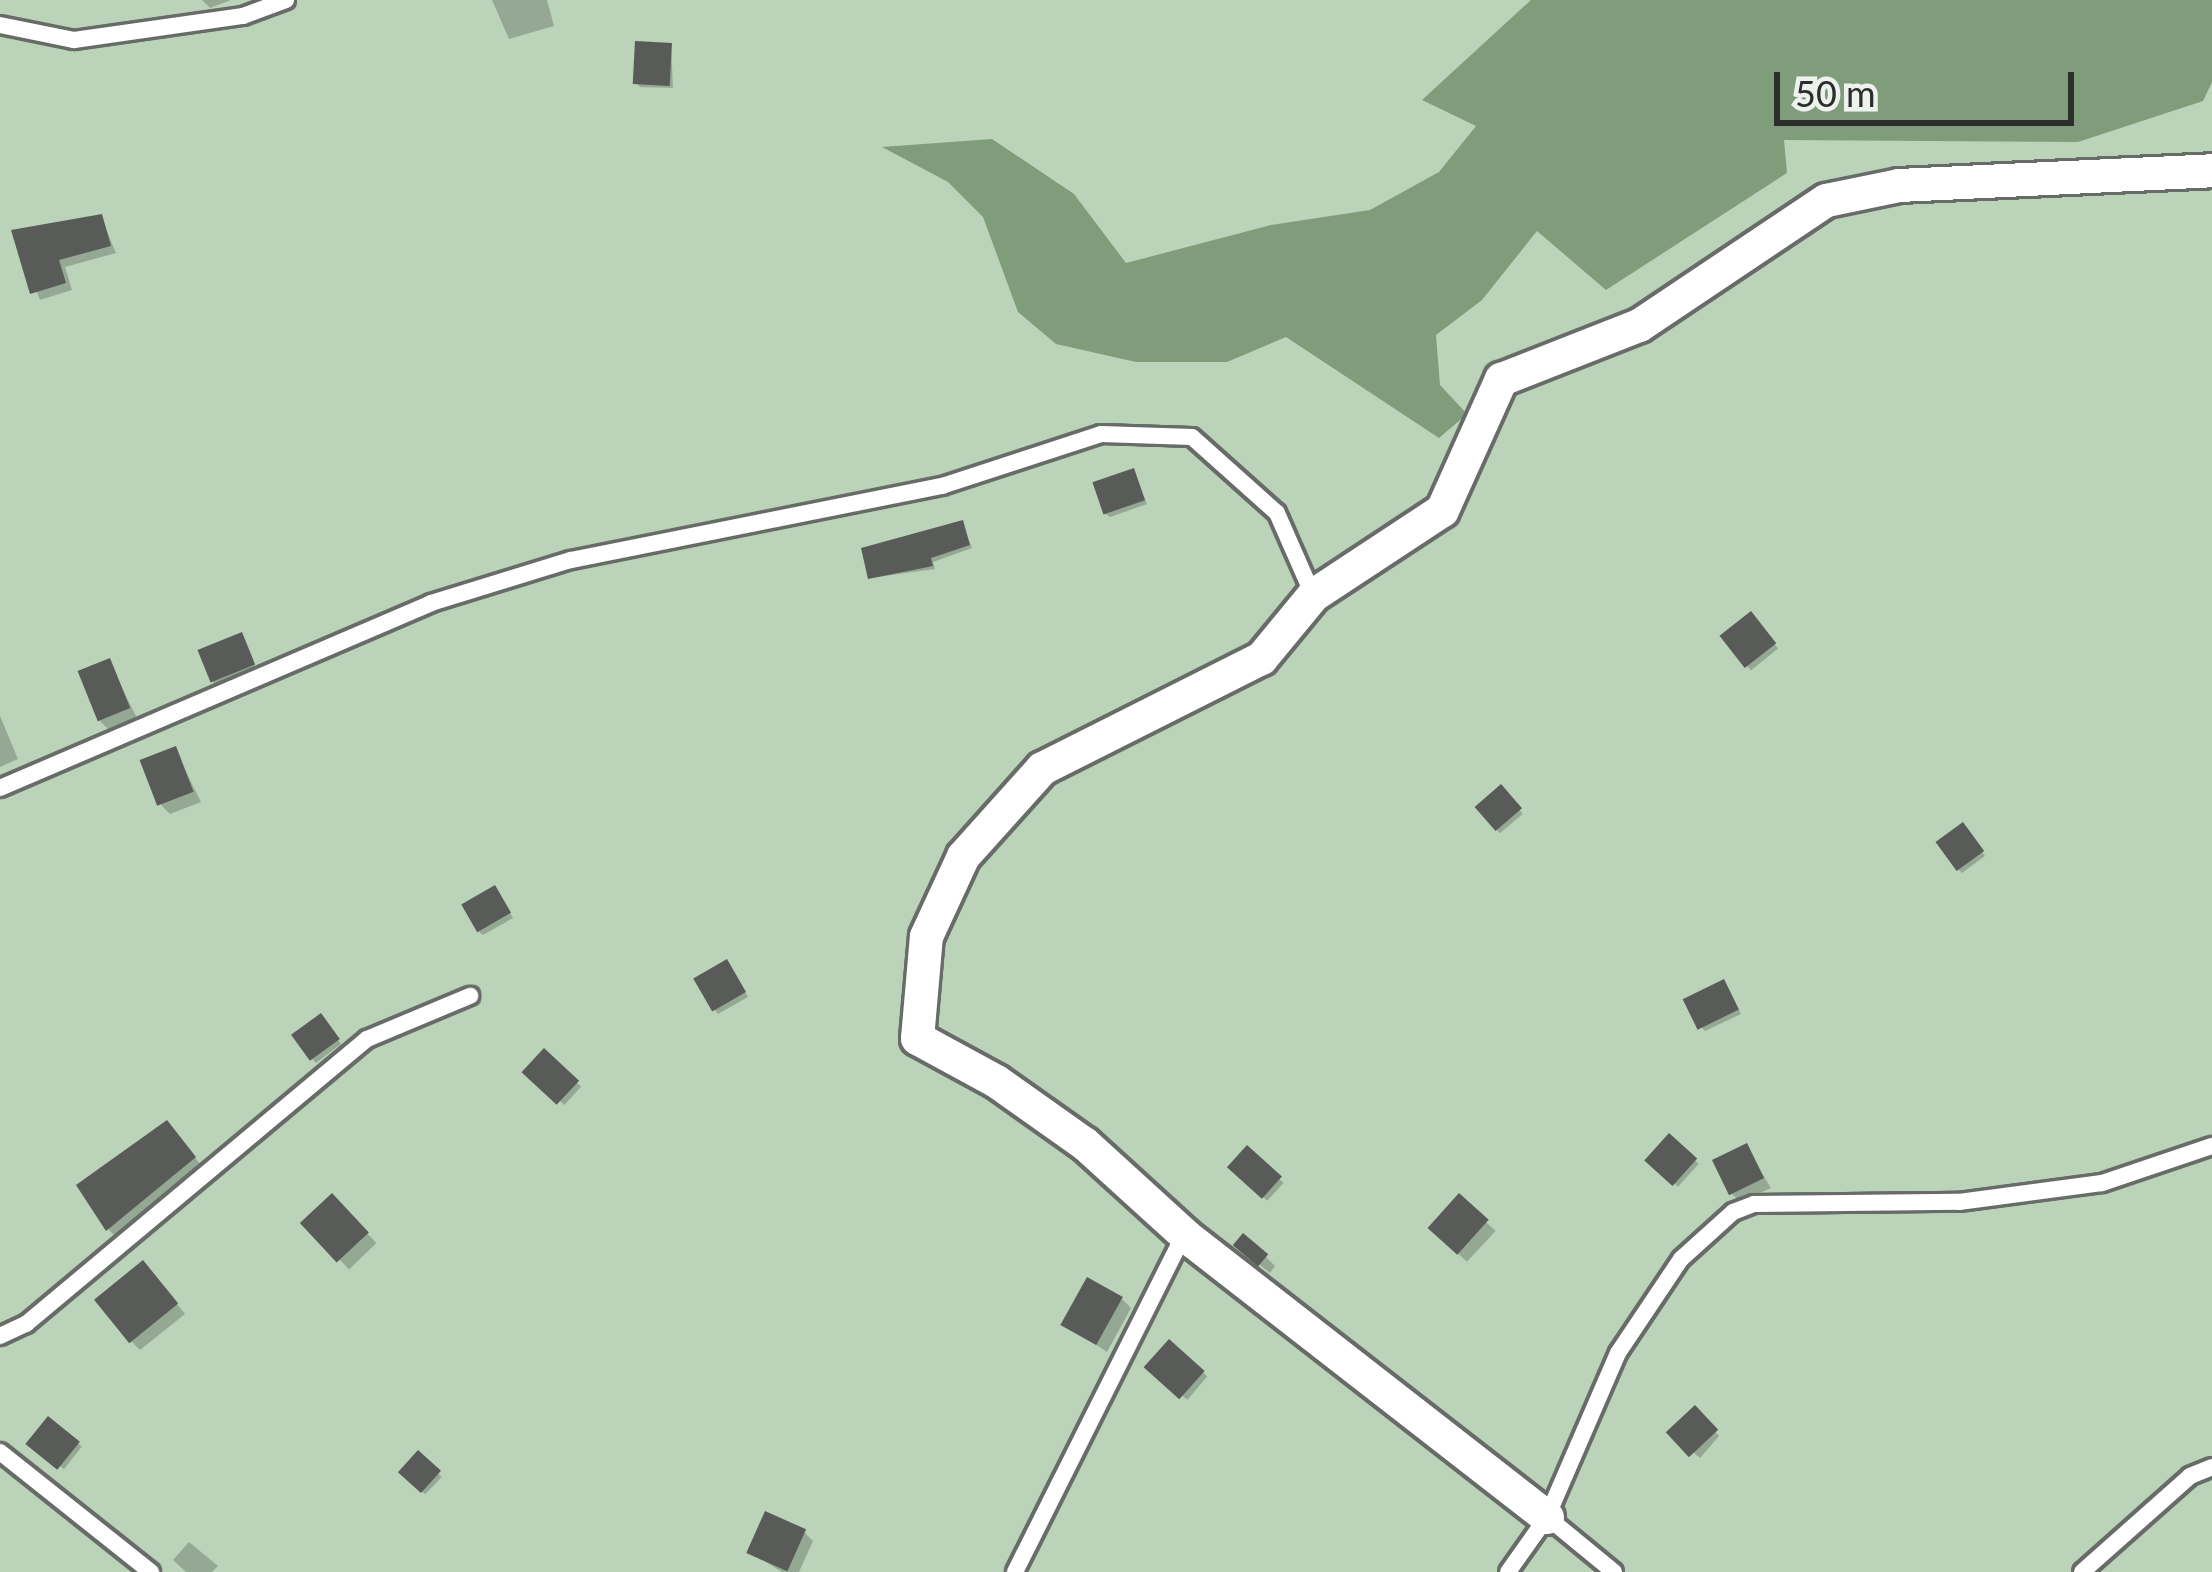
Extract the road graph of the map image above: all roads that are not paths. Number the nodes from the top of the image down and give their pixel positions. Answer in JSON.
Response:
{"nodes":[{"id":1,"x":286,"y":0,"type":"edge"},
{"id":2,"x":0,"y":25,"type":"edge"},
{"id":3,"x":2212,"y":170,"type":"edge"},
{"id":4,"x":1312,"y":595,"type":"junction"},
{"id":5,"x":0,"y":788,"type":"edge"},
{"id":6,"x":470,"y":996,"type":"dead end"},
{"id":7,"x":2212,"y":1146,"type":"edge"},
{"id":8,"x":1184,"y":1234,"type":"junction"},
{"id":9,"x":0,"y":1336,"type":"edge"},
{"id":10,"x":0,"y":1452,"type":"edge"},
{"id":11,"x":2212,"y":1467,"type":"edge"},
{"id":12,"x":1547,"y":1517,"type":"junction"},
{"id":13,"x":151,"y":1572,"type":"edge"},
{"id":14,"x":1016,"y":1572,"type":"edge"},
{"id":15,"x":1508,"y":1572,"type":"edge"},
{"id":16,"x":1614,"y":1572,"type":"edge"},
{"id":17,"x":2082,"y":1572,"type":"edge"}],
"edges":[{"from":1,"to":2,"type":"lane"},
{"from":3,"to":4,"type":"street"},
{"from":4,"to":5,"type":"lane"},
{"from":4,"to":8,"type":"street"},
{"from":6,"to":9,"type":"lane"},
{"from":7,"to":12,"type":"lane"},
{"from":8,"to":12,"type":"street"},
{"from":8,"to":14,"type":"lane"},
{"from":10,"to":13,"type":"lane"},
{"from":11,"to":17,"type":"lane"},
{"from":12,"to":15,"type":"lane"},
{"from":12,"to":16,"type":"lane"}]}
